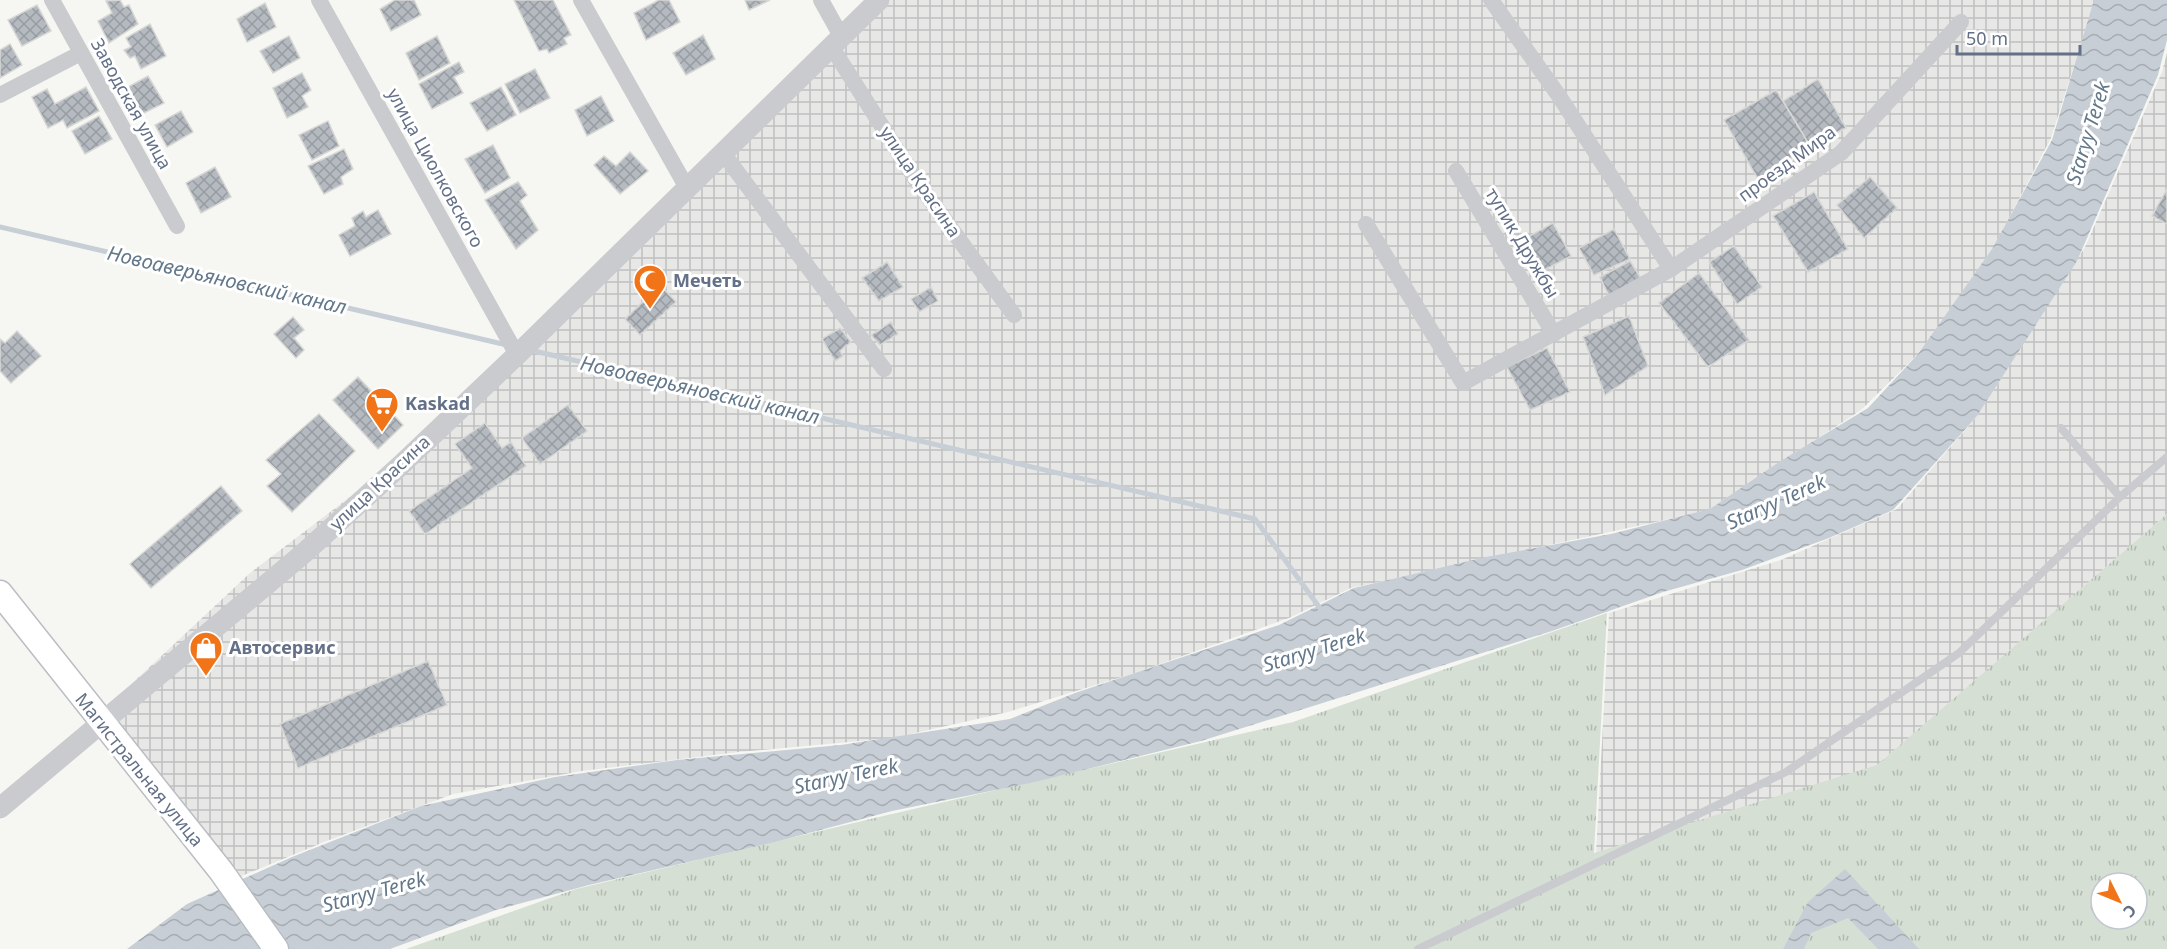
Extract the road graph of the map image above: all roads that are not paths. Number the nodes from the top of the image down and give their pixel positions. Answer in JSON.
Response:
{"nodes":[{"id":1,"x":52,"y":0,"type":"edge"},
{"id":2,"x":320,"y":0,"type":"edge"},
{"id":3,"x":581,"y":0,"type":"edge"},
{"id":4,"x":822,"y":0,"type":"edge"},
{"id":5,"x":879,"y":0,"type":"edge"},
{"id":6,"x":1491,"y":0,"type":"edge"},
{"id":7,"x":1961,"y":22,"type":"dead end"},
{"id":8,"x":836,"y":41,"type":"junction"},
{"id":9,"x":81,"y":53,"type":"junction"},
{"id":10,"x":0,"y":95,"type":"edge"},
{"id":11,"x":723,"y":153,"type":"junction"},
{"id":12,"x":1456,"y":171,"type":"dead end"},
{"id":13,"x":687,"y":188,"type":"junction"},
{"id":14,"x":1366,"y":224,"type":"dead end"},
{"id":15,"x":177,"y":226,"type":"dead end"},
{"id":16,"x":1671,"y":269,"type":"junction"},
{"id":17,"x":1014,"y":315,"type":"dead end"},
{"id":18,"x":1554,"y":334,"type":"junction"},
{"id":19,"x":517,"y":355,"type":"junction"},
{"id":20,"x":884,"y":369,"type":"dead end"},
{"id":21,"x":2061,"y":428,"type":"dead end"},
{"id":22,"x":2167,"y":457,"type":"edge"},
{"id":23,"x":2120,"y":497,"type":"junction"},
{"id":24,"x":0,"y":593,"type":"edge"},
{"id":25,"x":102,"y":723,"type":"junction"},
{"id":26,"x":0,"y":808,"type":"edge"},
{"id":27,"x":276,"y":949,"type":"edge"},
{"id":28,"x":1418,"y":949,"type":"edge"}],
"edges":[{"from":1,"to":9,"type":"street","name":"Заводская улица"},
{"from":2,"to":19,"type":"street","name":"улица Циолковского"},
{"from":3,"to":13,"type":"street"},
{"from":4,"to":8,"type":"street"},
{"from":5,"to":8,"type":"street","name":"улица Красина"},
{"from":6,"to":16,"type":"street"},
{"from":7,"to":16,"type":"street","name":"проезд Мира"},
{"from":8,"to":11,"type":"street","name":"улица Красина"},
{"from":8,"to":17,"type":"street","name":"улица Красина"},
{"from":9,"to":10,"type":"street"},
{"from":9,"to":15,"type":"street","name":"Заводская улица"},
{"from":11,"to":13,"type":"street","name":"улица Красина"},
{"from":11,"to":20,"type":"street"},
{"from":12,"to":18,"type":"street","name":"тупик Дружбы"},
{"from":13,"to":19,"type":"street","name":"улица Красина"},
{"from":14,"to":18,"type":"street","name":"проезд Мира"},
{"from":16,"to":18,"type":"street","name":"проезд Мира"},
{"from":19,"to":25,"type":"street","name":"улица Красина"},
{"from":21,"to":23,"type":"lane"},
{"from":22,"to":23,"type":"lane"},
{"from":23,"to":28,"type":"lane"},
{"from":24,"to":25,"type":"main road","name":"Магистральная улица"},
{"from":25,"to":26,"type":"street","name":"улица Красина"},
{"from":25,"to":27,"type":"main road","name":"Магистральная улица"}]}
